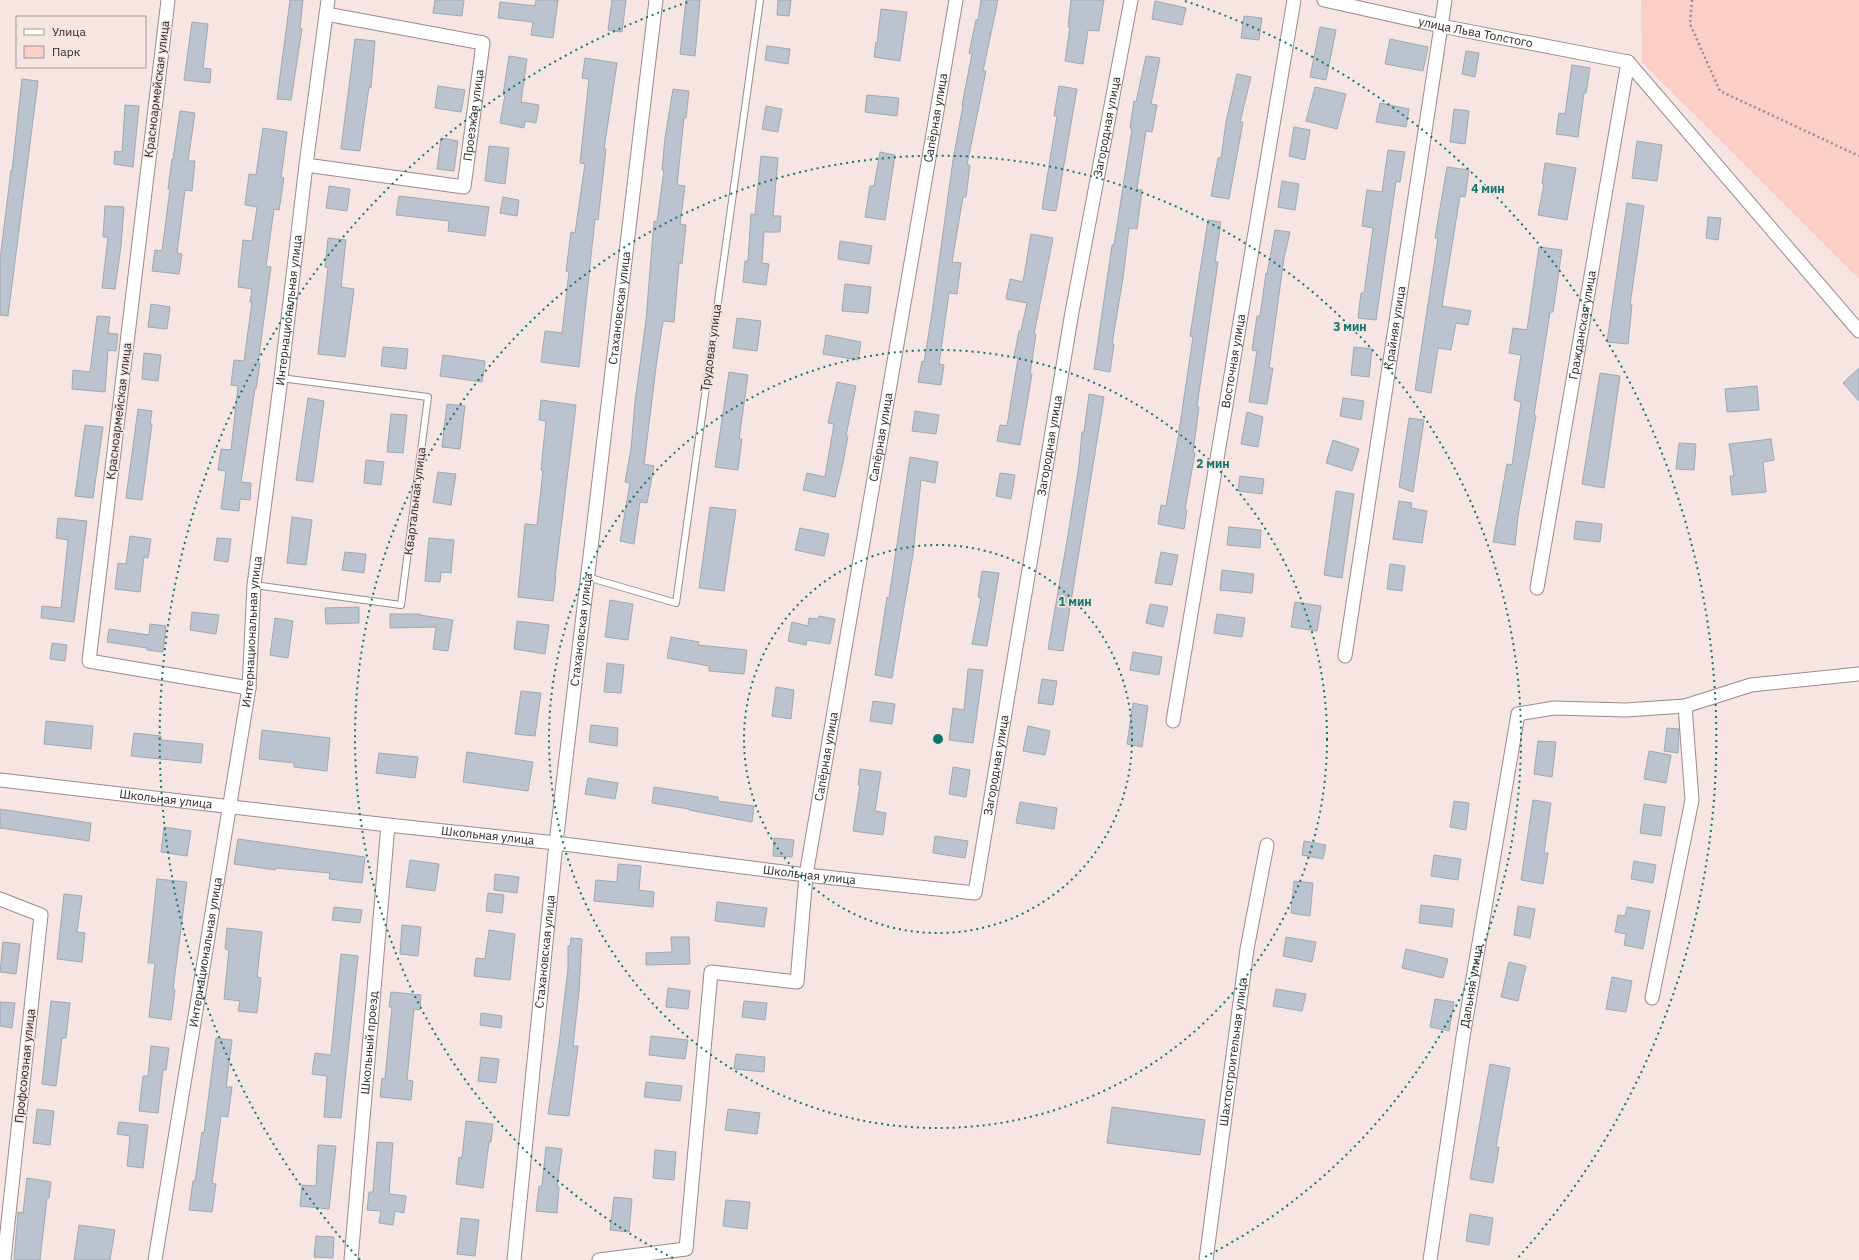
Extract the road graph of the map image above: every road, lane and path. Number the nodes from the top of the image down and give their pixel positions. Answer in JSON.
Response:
{"nodes":[{"id":1,"x":168,"y":0,"type":"edge"},
{"id":2,"x":328,"y":0,"type":"edge"},
{"id":3,"x":656,"y":0,"type":"edge"},
{"id":4,"x":760,"y":0,"type":"edge"},
{"id":5,"x":956,"y":0,"type":"edge"},
{"id":6,"x":1131,"y":0,"type":"edge"},
{"id":7,"x":1294,"y":0,"type":"edge"},
{"id":8,"x":1324,"y":0,"type":"edge"},
{"id":9,"x":1445,"y":0,"type":"edge"},
{"id":10,"x":1692,"y":0,"type":"edge"},
{"id":11,"x":326,"y":14,"type":"junction"},
{"id":12,"x":1441,"y":26,"type":"junction"},
{"id":13,"x":1628,"y":62,"type":"junction"},
{"id":14,"x":1859,"y":156,"type":"edge"},
{"id":15,"x":306,"y":165,"type":"junction"},
{"id":16,"x":1859,"y":331,"type":"edge"},
{"id":17,"x":281,"y":378,"type":"junction"},
{"id":18,"x":587,"y":577,"type":"junction"},
{"id":19,"x":254,"y":585,"type":"junction"},
{"id":20,"x":1537,"y":588,"type":"dead end"},
{"id":21,"x":1345,"y":656,"type":"dead end"},
{"id":22,"x":1859,"y":674,"type":"edge"},
{"id":23,"x":249,"y":688,"type":"junction"},
{"id":24,"x":1685,"y":706,"type":"junction"},
{"id":25,"x":1172,"y":721,"type":"dead end"},
{"id":26,"x":0,"y":780,"type":"edge"},
{"id":27,"x":229,"y":806,"type":"junction"},
{"id":28,"x":388,"y":826,"type":"junction"},
{"id":29,"x":556,"y":843,"type":"junction"},
{"id":30,"x":1267,"y":845,"type":"dead end"},
{"id":31,"x":806,"y":875,"type":"junction"},
{"id":32,"x":975,"y":893,"type":"joint"},
{"id":33,"x":0,"y":899,"type":"edge"},
{"id":34,"x":1652,"y":998,"type":"dead end"},
{"id":35,"x":4,"y":1260,"type":"edge"},
{"id":36,"x":154,"y":1260,"type":"edge"},
{"id":37,"x":351,"y":1260,"type":"edge"},
{"id":38,"x":514,"y":1260,"type":"edge"},
{"id":39,"x":599,"y":1260,"type":"edge"},
{"id":40,"x":1206,"y":1260,"type":"edge"},
{"id":41,"x":1430,"y":1260,"type":"edge"}],
"edges":[{"from":1,"to":23,"type":"street","name":"Красноармейская улица"},
{"from":2,"to":11,"type":"street","name":"Интернациональная улица"},
{"from":3,"to":18,"type":"street","name":"Стахановская улица"},
{"from":4,"to":18,"type":"lane","name":"Трудовая улица"},
{"from":5,"to":31,"type":"street","name":"Сапёрная улица"},
{"from":6,"to":32,"type":"street","name":"Загородная улица"},
{"from":7,"to":25,"type":"street","name":"Восточная улица"},
{"from":8,"to":12,"type":"street","name":"улица Льва Толстого"},
{"from":9,"to":12,"type":"street","name":"Крайняя улица"},
{"from":10,"to":14,"type":"path"},
{"from":11,"to":15,"type":"street","name":"Интернациональная улица"},
{"from":11,"to":15,"type":"street","name":"Проезжая улица"},
{"from":12,"to":13,"type":"street","name":"улица Льва Толстого"},
{"from":12,"to":21,"type":"street","name":"Крайняя улица"},
{"from":13,"to":16,"type":"street"},
{"from":13,"to":20,"type":"street","name":"Гражданская улица"},
{"from":15,"to":17,"type":"street","name":"Интернациональная улица"},
{"from":17,"to":19,"type":"street","name":"Интернациональная улица"},
{"from":17,"to":19,"type":"lane","name":"Квартальная улица"},
{"from":18,"to":29,"type":"street","name":"Стахановская улица"},
{"from":19,"to":23,"type":"street","name":"Интернациональная улица"},
{"from":22,"to":24,"type":"street"},
{"from":23,"to":27,"type":"street","name":"Интернациональная улица"},
{"from":24,"to":34,"type":"street"},
{"from":24,"to":41,"type":"street","name":"Дальняя улица"},
{"from":26,"to":27,"type":"street","name":"Школьная улица"},
{"from":27,"to":28,"type":"street","name":"Школьная улица"},
{"from":27,"to":36,"type":"street","name":"Интернациональная улица"},
{"from":28,"to":29,"type":"street","name":"Школьная улица"},
{"from":28,"to":37,"type":"street","name":"Школьный проезд"},
{"from":29,"to":31,"type":"street","name":"Школьная улица"},
{"from":29,"to":38,"type":"street","name":"Стахановская улица"},
{"from":30,"to":40,"type":"street","name":"Шахтостроительная улица"},
{"from":31,"to":32,"type":"street","name":"Школьная улица"},
{"from":31,"to":39,"type":"street"},
{"from":33,"to":35,"type":"street","name":"Профсоюзная улица"}]}
